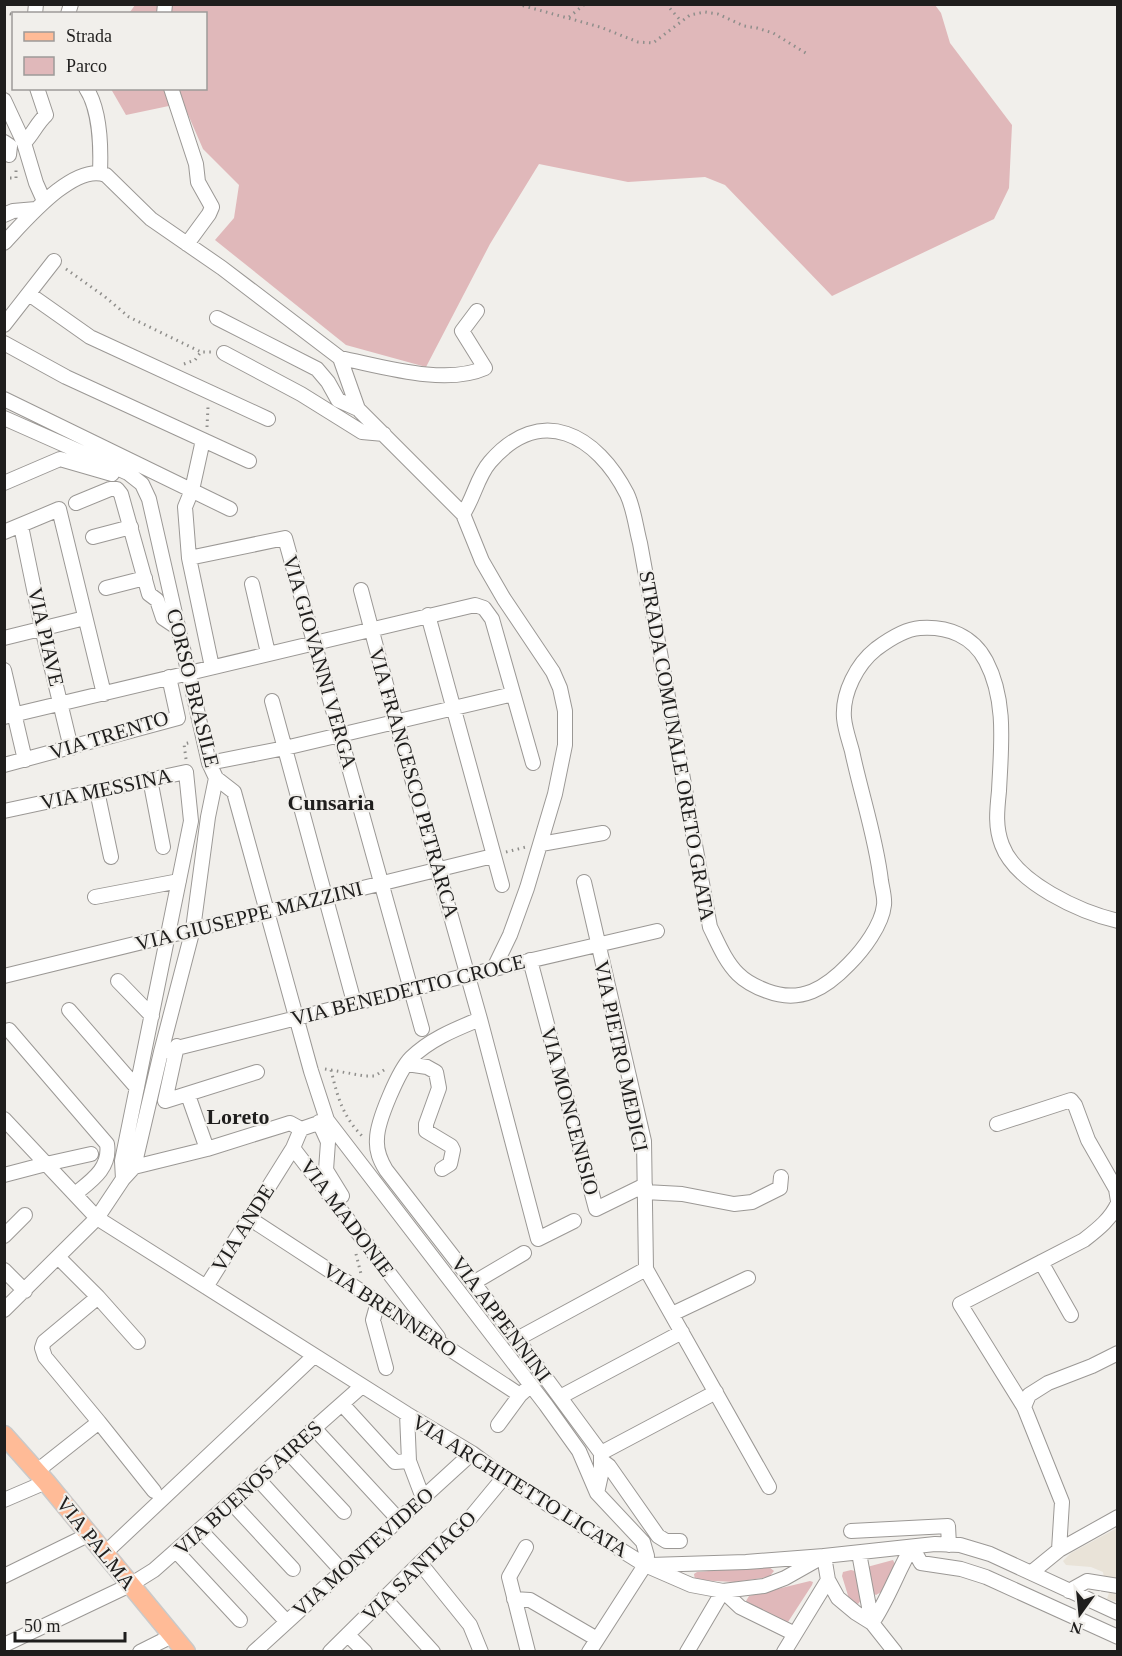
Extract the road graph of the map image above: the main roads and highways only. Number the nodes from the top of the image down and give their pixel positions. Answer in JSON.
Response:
{"nodes":[{"id":1,"x":4,"y":1435,"type":"edge"},
{"id":2,"x":186,"y":1652,"type":"edge"}],
"edges":[{"from":1,"to":2,"type":"main road","name":"VIA PALMA"}]}
